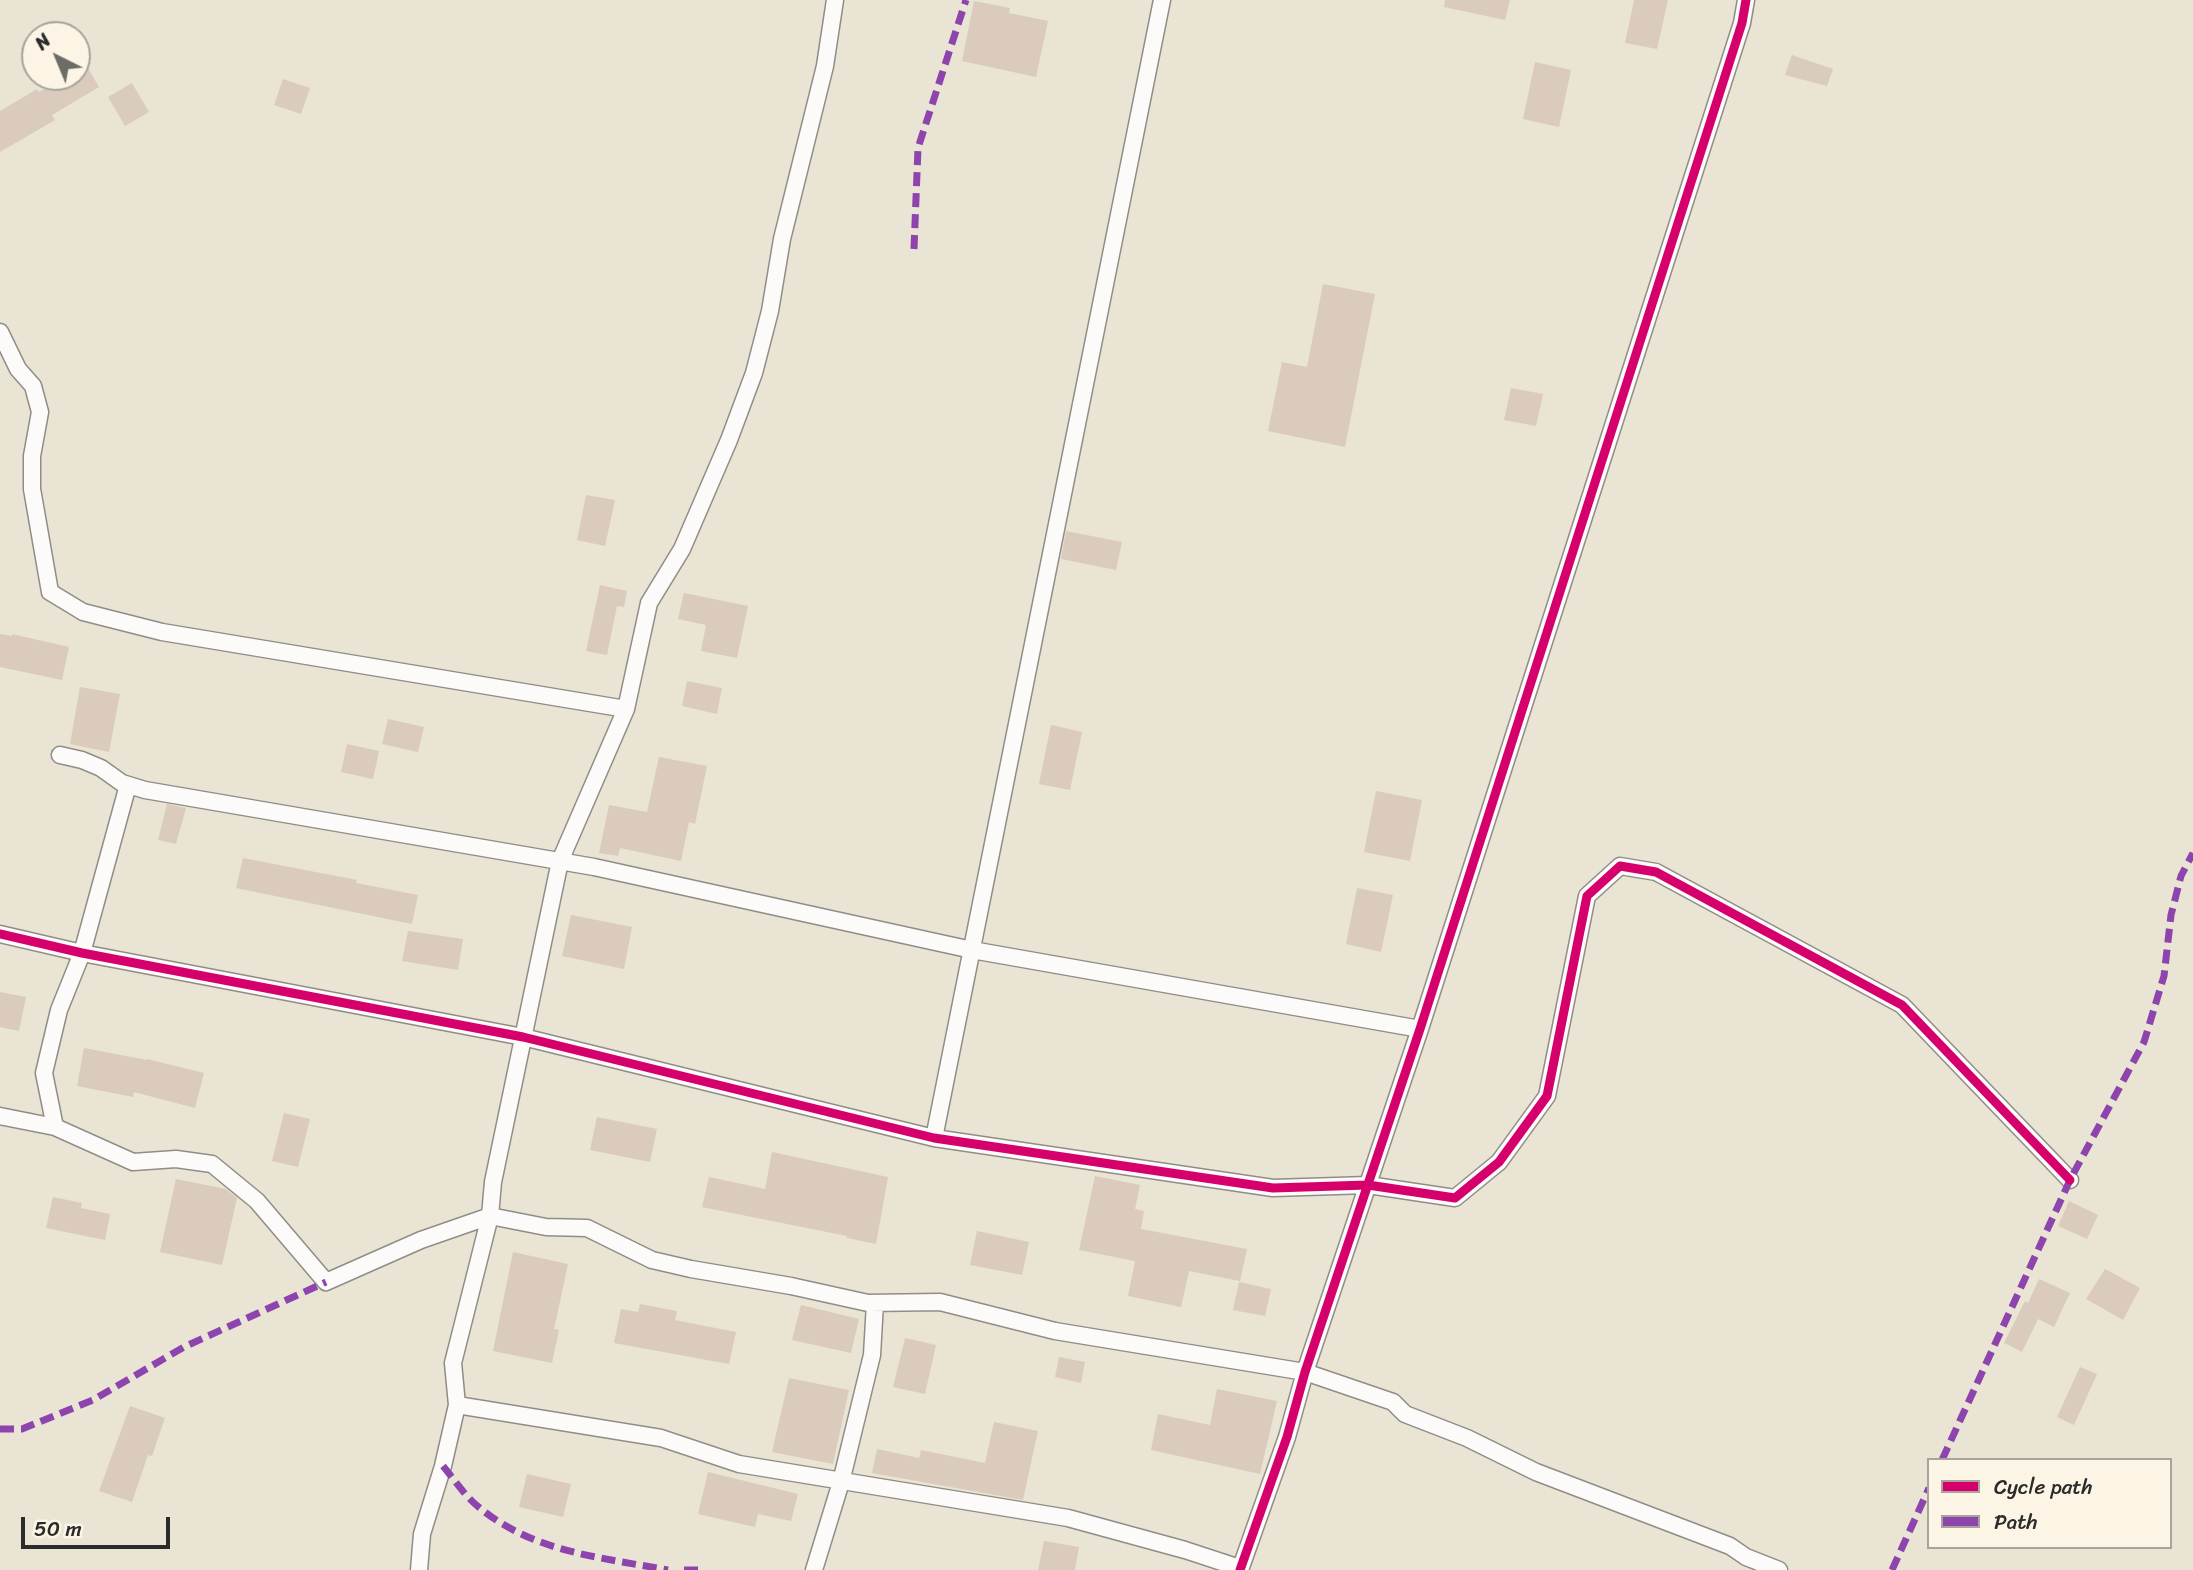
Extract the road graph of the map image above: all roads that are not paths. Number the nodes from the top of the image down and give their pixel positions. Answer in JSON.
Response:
{"nodes":[{"id":1,"x":835,"y":0,"type":"edge"},
{"id":2,"x":1162,"y":0,"type":"edge"},
{"id":3,"x":1746,"y":0,"type":"edge"},
{"id":4,"x":0,"y":332,"type":"edge"},
{"id":5,"x":626,"y":709,"type":"junction"},
{"id":6,"x":60,"y":755,"type":"dead end"},
{"id":7,"x":128,"y":785,"type":"junction"},
{"id":8,"x":560,"y":861,"type":"junction"},
{"id":9,"x":0,"y":934,"type":"edge"},
{"id":10,"x":972,"y":950,"type":"junction"},
{"id":11,"x":82,"y":953,"type":"junction"},
{"id":12,"x":1420,"y":1029,"type":"junction"},
{"id":13,"x":523,"y":1037,"type":"junction"},
{"id":14,"x":0,"y":1116,"type":"edge"},
{"id":15,"x":55,"y":1127,"type":"junction"},
{"id":16,"x":934,"y":1138,"type":"junction"},
{"id":17,"x":2070,"y":1180,"type":"dead end"},
{"id":18,"x":1368,"y":1185,"type":"junction"},
{"id":19,"x":490,"y":1216,"type":"junction"},
{"id":20,"x":875,"y":1303,"type":"junction"},
{"id":21,"x":1305,"y":1372,"type":"junction"},
{"id":22,"x":457,"y":1405,"type":"junction"},
{"id":23,"x":841,"y":1482,"type":"junction"},
{"id":24,"x":1240,"y":1569,"type":"edge"},
{"id":25,"x":419,"y":1570,"type":"edge"},
{"id":26,"x":814,"y":1570,"type":"edge"},
{"id":27,"x":1779,"y":1570,"type":"edge"}],
"edges":[{"from":1,"to":5,"type":"street"},
{"from":2,"to":10,"type":"street"},
{"from":3,"to":12,"type":"street"},
{"from":4,"to":5,"type":"street"},
{"from":5,"to":8,"type":"street"},
{"from":6,"to":7,"type":"street"},
{"from":7,"to":8,"type":"street"},
{"from":7,"to":11,"type":"street"},
{"from":8,"to":10,"type":"street"},
{"from":8,"to":13,"type":"street"},
{"from":9,"to":11,"type":"street"},
{"from":10,"to":12,"type":"street"},
{"from":10,"to":16,"type":"street"},
{"from":11,"to":13,"type":"street"},
{"from":11,"to":15,"type":"street"},
{"from":12,"to":18,"type":"street"},
{"from":13,"to":16,"type":"street"},
{"from":13,"to":19,"type":"street"},
{"from":14,"to":15,"type":"street"},
{"from":15,"to":19,"type":"street"},
{"from":16,"to":18,"type":"street"},
{"from":17,"to":18,"type":"street"},
{"from":18,"to":21,"type":"street"},
{"from":19,"to":20,"type":"street"},
{"from":19,"to":22,"type":"street"},
{"from":20,"to":21,"type":"street"},
{"from":20,"to":23,"type":"street"},
{"from":21,"to":24,"type":"street"},
{"from":21,"to":27,"type":"street"},
{"from":22,"to":23,"type":"street"},
{"from":22,"to":25,"type":"street"},
{"from":23,"to":24,"type":"street"},
{"from":23,"to":26,"type":"street"}]}
